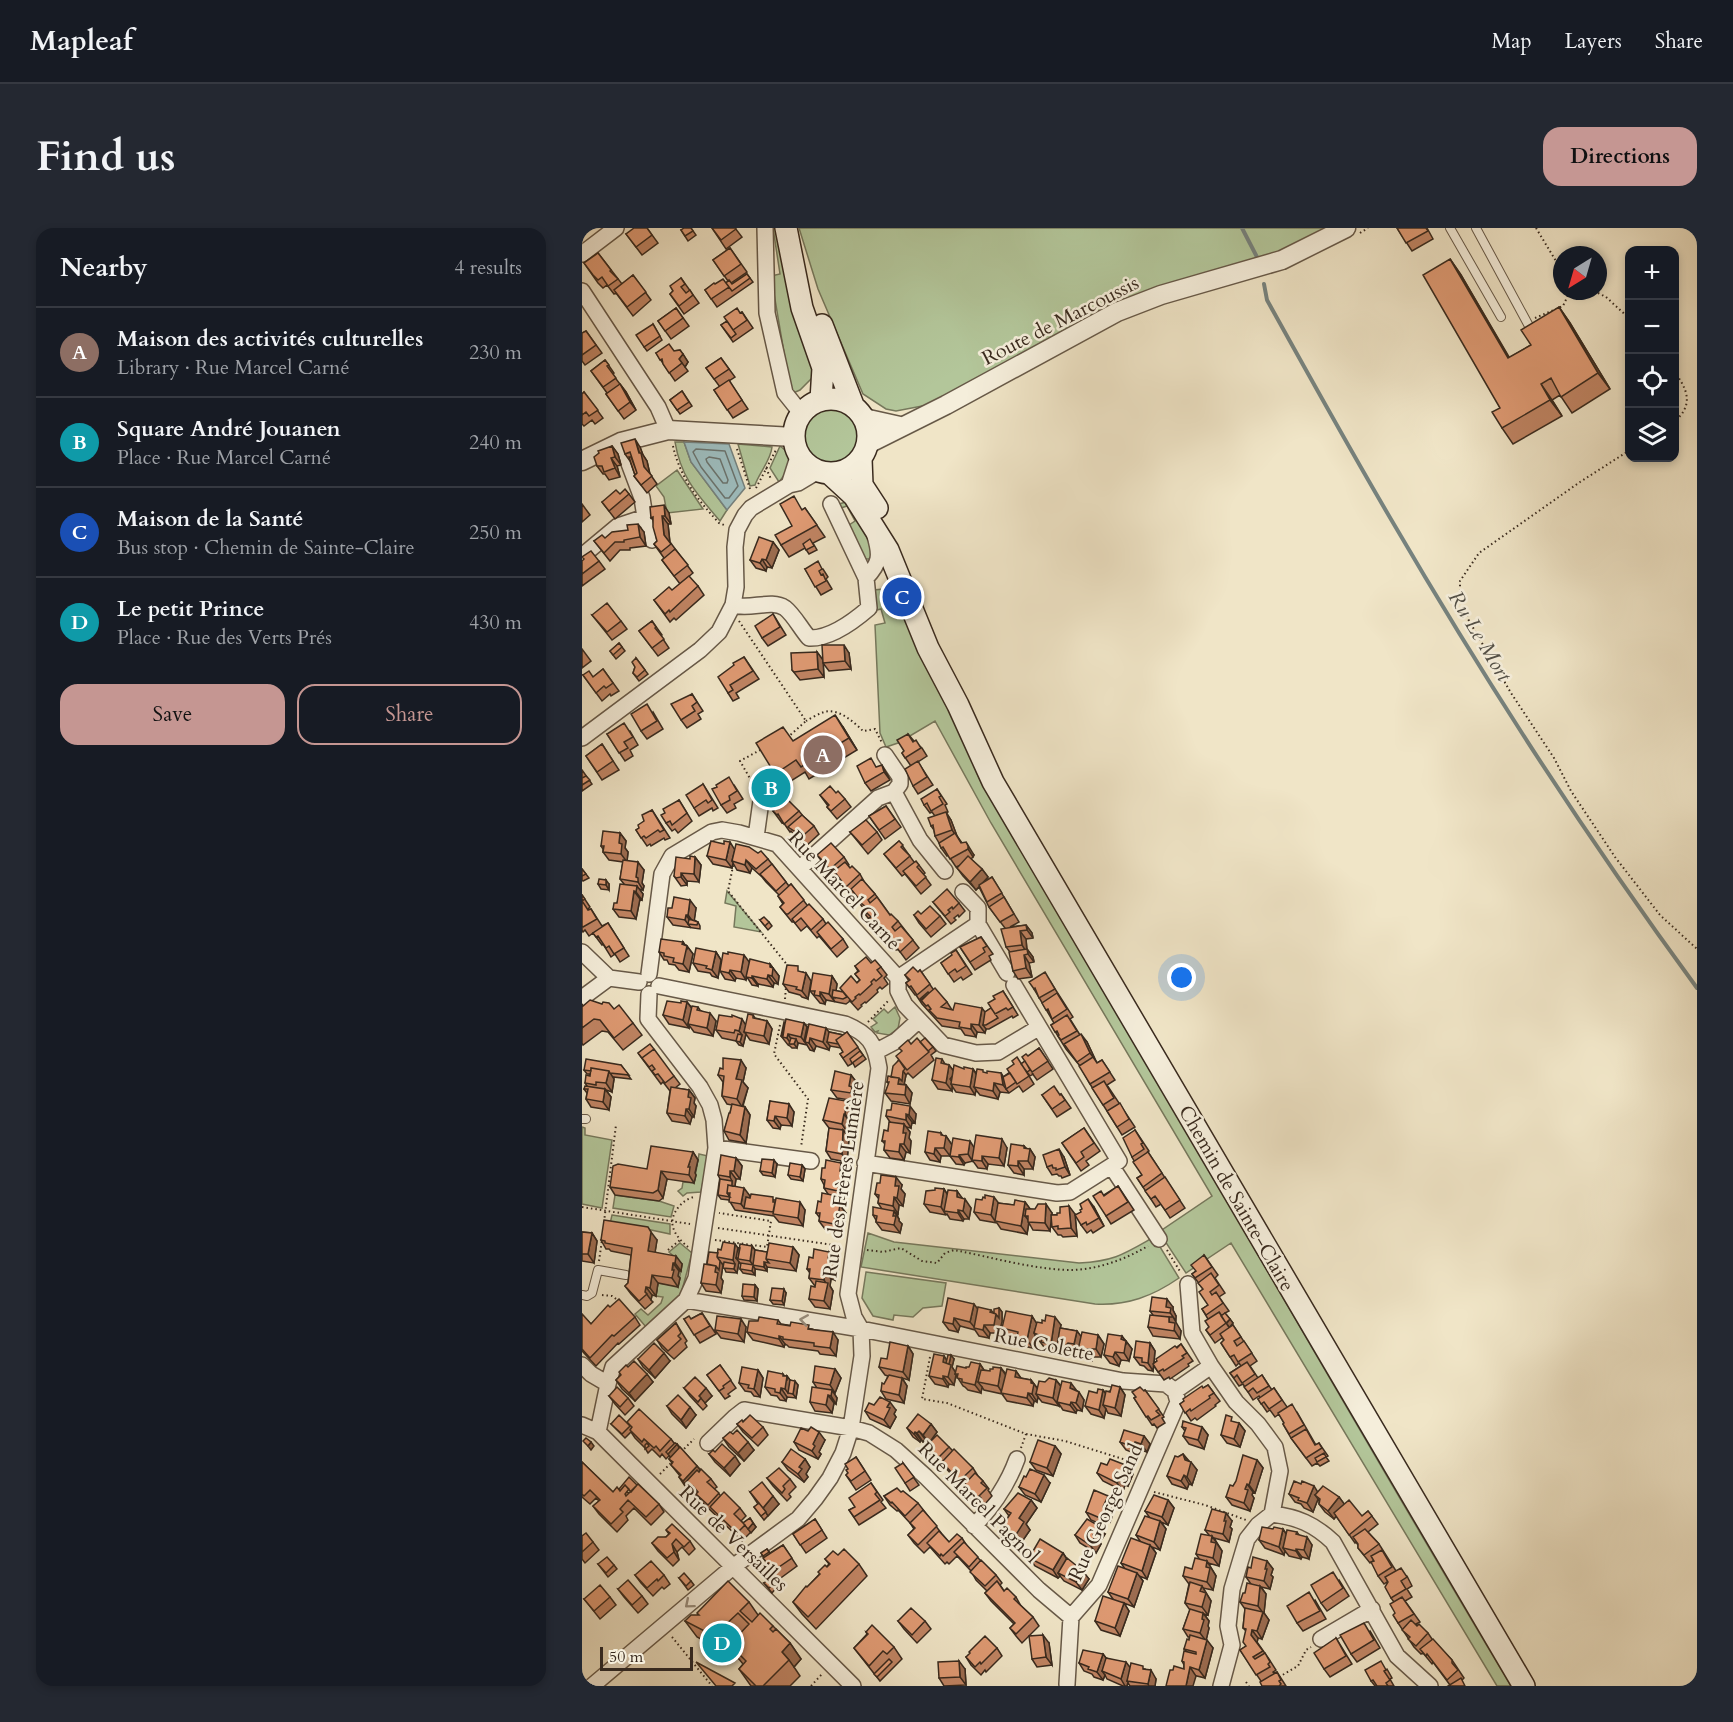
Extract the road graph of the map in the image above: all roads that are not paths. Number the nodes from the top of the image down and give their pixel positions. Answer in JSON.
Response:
{"nodes":[{"id":1,"x":616,"y":228,"type":"edge"},
{"id":2,"x":765,"y":228,"type":"edge"},
{"id":3,"x":1450,"y":228,"type":"edge"},
{"id":4,"x":1476,"y":228,"type":"edge"},
{"id":5,"x":1352,"y":231,"type":"edge"},
{"id":6,"x":788,"y":237,"type":"edge"},
{"id":7,"x":582,"y":254,"type":"edge"},
{"id":8,"x":582,"y":291,"type":"edge"},
{"id":9,"x":587,"y":310,"type":"edge"},
{"id":10,"x":1501,"y":317,"type":"dead end"},
{"id":11,"x":1528,"y":324,"type":"edge"},
{"id":12,"x":821,"y":400,"type":"junction"},
{"id":13,"x":858,"y":412,"type":"junction"},
{"id":14,"x":801,"y":413,"type":"junction"},
{"id":15,"x":900,"y":426,"type":"junction"},
{"id":16,"x":670,"y":435,"type":"junction"},
{"id":17,"x":621,"y":442,"type":"junction"},
{"id":18,"x":791,"y":446,"type":"junction"},
{"id":19,"x":864,"y":452,"type":"junction"},
{"id":20,"x":582,"y":461,"type":"edge"},
{"id":21,"x":824,"y":472,"type":"junction"},
{"id":22,"x":781,"y":484,"type":"junction"},
{"id":23,"x":831,"y":504,"type":"dead end"},
{"id":24,"x":645,"y":517,"type":"junction"},
{"id":25,"x":871,"y":522,"type":"junction"},
{"id":26,"x":652,"y":540,"type":"edge"},
{"id":27,"x":582,"y":556,"type":"edge"},
{"id":28,"x":866,"y":578,"type":"junction"},
{"id":29,"x":732,"y":607,"type":"junction"},
{"id":30,"x":958,"y":705,"type":"junction"},
{"id":31,"x":582,"y":738,"type":"edge"},
{"id":32,"x":885,"y":755,"type":"dead end"},
{"id":33,"x":782,"y":791,"type":"dead end"},
{"id":34,"x":894,"y":792,"type":"junction"},
{"id":35,"x":756,"y":837,"type":"junction"},
{"id":36,"x":800,"y":868,"type":"junction"},
{"id":37,"x":945,"y":871,"type":"dead end"},
{"id":38,"x":963,"y":892,"type":"dead end"},
{"id":39,"x":978,"y":924,"type":"junction"},
{"id":40,"x":582,"y":952,"type":"edge"},
{"id":41,"x":609,"y":978,"type":"junction"},
{"id":42,"x":649,"y":984,"type":"junction"},
{"id":43,"x":898,"y":985,"type":"junction"},
{"id":44,"x":582,"y":998,"type":"edge"},
{"id":45,"x":918,"y":1021,"type":"junction"},
{"id":46,"x":1038,"y":1028,"type":"junction"},
{"id":47,"x":877,"y":1051,"type":"junction"},
{"id":48,"x":714,"y":1144,"type":"junction"},
{"id":49,"x":805,"y":1160,"type":"road end"},
{"id":50,"x":1115,"y":1164,"type":"junction"},
{"id":51,"x":865,"y":1165,"type":"junction"},
{"id":52,"x":1160,"y":1239,"type":"road end"},
{"id":53,"x":626,"y":1275,"type":"edge"},
{"id":54,"x":1188,"y":1284,"type":"road end"},
{"id":55,"x":582,"y":1295,"type":"edge"},
{"id":56,"x":686,"y":1300,"type":"junction"},
{"id":57,"x":861,"y":1329,"type":"junction"},
{"id":58,"x":582,"y":1365,"type":"edge"},
{"id":59,"x":1211,"y":1366,"type":"junction"},
{"id":60,"x":608,"y":1384,"type":"junction"},
{"id":61,"x":1175,"y":1391,"type":"junction"},
{"id":62,"x":582,"y":1425,"type":"edge"},
{"id":63,"x":851,"y":1428,"type":"junction"},
{"id":64,"x":598,"y":1432,"type":"junction"},
{"id":65,"x":708,"y":1443,"type":"road end"},
{"id":66,"x":1017,"y":1459,"type":"dead end"},
{"id":67,"x":1272,"y":1514,"type":"junction"},
{"id":68,"x":974,"y":1526,"type":"junction"},
{"id":69,"x":734,"y":1566,"type":"junction"},
{"id":70,"x":1372,"y":1609,"type":"junction"},
{"id":71,"x":1071,"y":1617,"type":"junction"},
{"id":72,"x":1321,"y":1639,"type":"road end"},
{"id":73,"x":1067,"y":1685,"type":"edge"},
{"id":74,"x":592,"y":1686,"type":"edge"},
{"id":75,"x":853,"y":1686,"type":"edge"},
{"id":76,"x":1221,"y":1686,"type":"edge"},
{"id":77,"x":1430,"y":1686,"type":"edge"},
{"id":78,"x":1524,"y":1686,"type":"edge"}],
"edges":[{"from":1,"to":7,"type":"street"},
{"from":2,"to":14,"type":"street"},
{"from":3,"to":10,"type":"lane"},
{"from":4,"to":11,"type":"lane"},
{"from":5,"to":15,"type":"street","name":"Route de Marcoussis"},
{"from":6,"to":12,"type":"main road"},
{"from":6,"to":13,"type":"main road"},
{"from":8,"to":9,"type":"street"},
{"from":9,"to":16,"type":"street"},
{"from":12,"to":13,"type":"main road"},
{"from":12,"to":14,"type":"main road"},
{"from":13,"to":15,"type":"street"},
{"from":13,"to":19,"type":"main road"},
{"from":14,"to":18,"type":"main road"},
{"from":15,"to":19,"type":"street","name":"Route de Marcoussis"},
{"from":16,"to":17,"type":"street"},
{"from":16,"to":18,"type":"street"},
{"from":17,"to":20,"type":"street"},
{"from":17,"to":24,"type":"street"},
{"from":18,"to":21,"type":"main road"},
{"from":18,"to":22,"type":"street"},
{"from":19,"to":21,"type":"main road"},
{"from":19,"to":30,"type":"main road","name":"Chemin de Sainte-Claire"},
{"from":21,"to":22,"type":"street"},
{"from":21,"to":25,"type":"main road","name":"Chemin de Sainte-Claire"},
{"from":22,"to":29,"type":"street"},
{"from":23,"to":28,"type":"street"},
{"from":24,"to":26,"type":"street"},
{"from":24,"to":27,"type":"street"},
{"from":25,"to":28,"type":"street"},
{"from":25,"to":30,"type":"main road","name":"Chemin de Sainte-Claire"},
{"from":28,"to":29,"type":"street"},
{"from":29,"to":31,"type":"street"},
{"from":30,"to":78,"type":"main road","name":"Chemin de Sainte-Claire"},
{"from":32,"to":34,"type":"street"},
{"from":33,"to":35,"type":"street","name":"Rue Marcel Carné"},
{"from":34,"to":36,"type":"street"},
{"from":34,"to":37,"type":"street"},
{"from":35,"to":36,"type":"street","name":"Rue Marcel Carné"},
{"from":35,"to":42,"type":"street","name":"Rue Marcel Carné"},
{"from":36,"to":43,"type":"street","name":"Rue Marcel Carné"},
{"from":38,"to":39,"type":"street"},
{"from":39,"to":43,"type":"street"},
{"from":39,"to":46,"type":"street"},
{"from":40,"to":41,"type":"street"},
{"from":41,"to":42,"type":"street"},
{"from":41,"to":44,"type":"street"},
{"from":42,"to":47,"type":"street"},
{"from":42,"to":48,"type":"street","name":"Rue Marcel Carné"},
{"from":43,"to":45,"type":"street","name":"Rue Marcel Carné"},
{"from":45,"to":46,"type":"street","name":"Rue Marcel Carné"},
{"from":45,"to":47,"type":"street"},
{"from":46,"to":50,"type":"street"},
{"from":47,"to":51,"type":"street","name":"Rue des Frères Lumière"},
{"from":48,"to":49,"type":"street"},
{"from":48,"to":56,"type":"street","name":"Rue Marcel Carné"},
{"from":50,"to":51,"type":"street"},
{"from":50,"to":52,"type":"street"},
{"from":51,"to":57,"type":"street","name":"Rue des Frères Lumière"},
{"from":53,"to":55,"type":"lane"},
{"from":54,"to":59,"type":"street"},
{"from":57,"to":56,"type":"street","name":"Rue Colette","one_way":true},
{"from":56,"to":60,"type":"street"},
{"from":57,"to":61,"type":"street","name":"Rue Colette"},
{"from":57,"to":63,"type":"street","name":"Rue des Frères Lumière"},
{"from":58,"to":60,"type":"street"},
{"from":59,"to":61,"type":"street"},
{"from":59,"to":67,"type":"street"},
{"from":60,"to":64,"type":"street"},
{"from":61,"to":71,"type":"street","name":"Rue George Sand"},
{"from":62,"to":64,"type":"street","name":"Rue de Versailles"},
{"from":63,"to":65,"type":"street","name":"Rue Marcel Pagnol"},
{"from":63,"to":68,"type":"street","name":"Rue Marcel Pagnol"},
{"from":63,"to":69,"type":"street","name":"Rue des Frères Lumière"},
{"from":64,"to":69,"type":"street","name":"Rue de Versailles"},
{"from":66,"to":68,"type":"street"},
{"from":67,"to":70,"type":"street"},
{"from":67,"to":76,"type":"street"},
{"from":68,"to":71,"type":"street","name":"Rue Marcel Pagnol"},
{"from":69,"to":74,"type":"street","name":"Rue des Frères Lumière","one_way":true},
{"from":69,"to":75,"type":"street","name":"Rue de Versailles"},
{"from":70,"to":72,"type":"street"},
{"from":70,"to":77,"type":"street"},
{"from":71,"to":73,"type":"street"}]}
